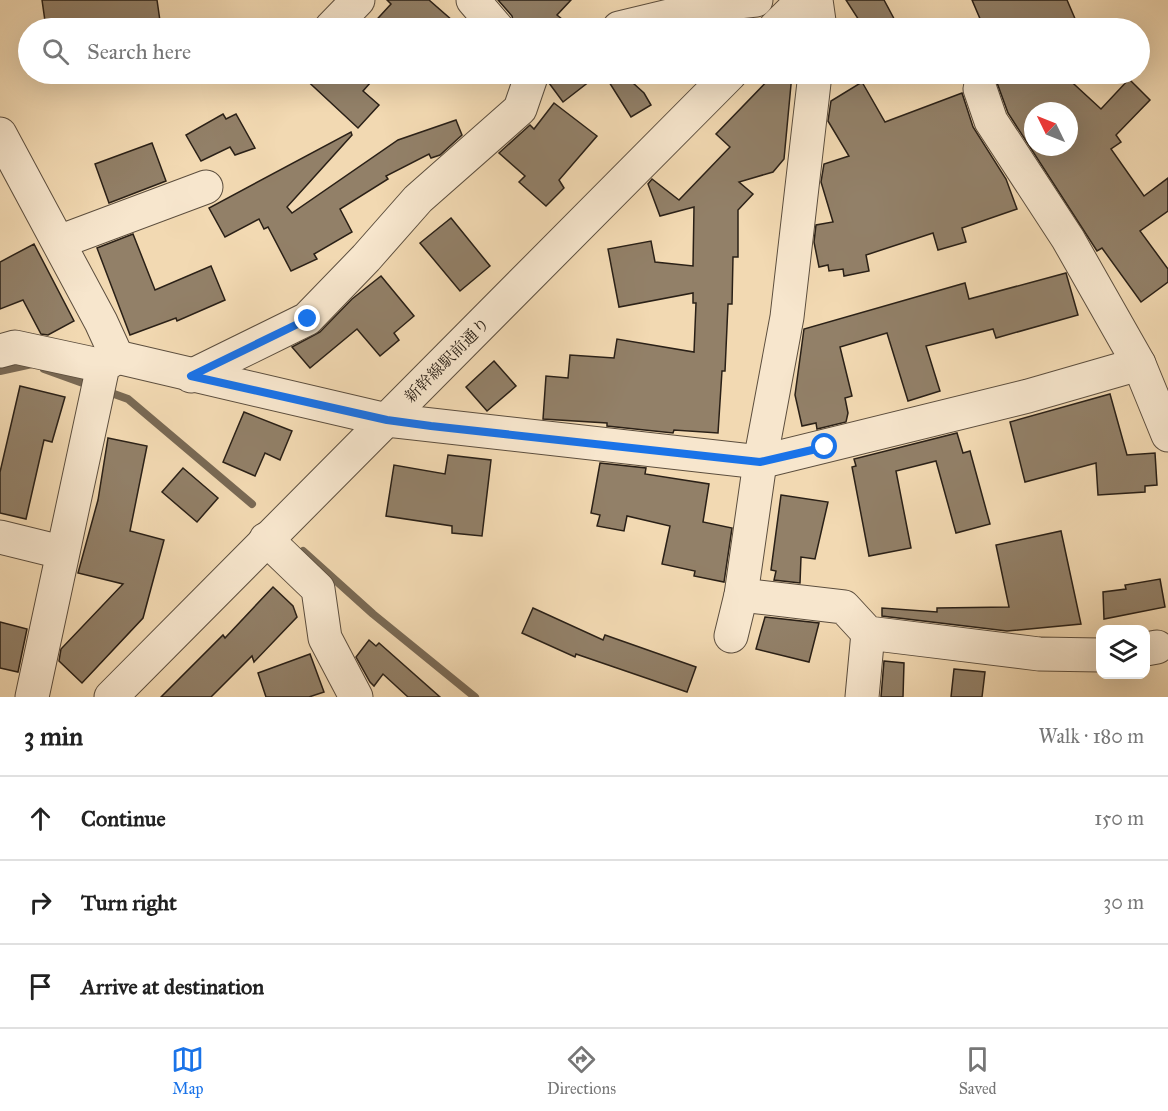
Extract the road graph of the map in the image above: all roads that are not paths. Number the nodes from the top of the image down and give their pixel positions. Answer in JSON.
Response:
{"nodes":[{"id":1,"x":358,"y":0,"type":"edge"},
{"id":2,"x":473,"y":0,"type":"edge"},
{"id":3,"x":756,"y":0,"type":"edge"},
{"id":4,"x":816,"y":0,"type":"edge"},
{"id":5,"x":341,"y":18,"type":"edge"},
{"id":6,"x":488,"y":18,"type":"edge"},
{"id":7,"x":661,"y":18,"type":"edge"},
{"id":8,"x":819,"y":18,"type":"edge"},
{"id":9,"x":529,"y":84,"type":"edge"},
{"id":10,"x":720,"y":84,"type":"edge"},
{"id":11,"x":814,"y":84,"type":"edge"},
{"id":12,"x":980,"y":89,"type":"dead end"},
{"id":13,"x":0,"y":134,"type":"edge"},
{"id":14,"x":206,"y":187,"type":"dead end"},
{"id":15,"x":58,"y":242,"type":"junction"},
{"id":16,"x":0,"y":351,"type":"edge"},
{"id":17,"x":1139,"y":364,"type":"junction"},
{"id":18,"x":104,"y":376,"type":"junction"},
{"id":19,"x":191,"y":376,"type":"junction"},
{"id":20,"x":387,"y":420,"type":"junction"},
{"id":21,"x":1168,"y":435,"type":"edge"},
{"id":22,"x":760,"y":462,"type":"junction"},
{"id":23,"x":0,"y":537,"type":"edge"},
{"id":24,"x":266,"y":539,"type":"junction"},
{"id":25,"x":61,"y":552,"type":"junction"},
{"id":26,"x":741,"y":595,"type":"junction"},
{"id":27,"x":868,"y":633,"type":"junction"},
{"id":28,"x":731,"y":636,"type":"dead end"},
{"id":29,"x":1096,"y":655,"type":"edge"},
{"id":30,"x":32,"y":697,"type":"edge"},
{"id":31,"x":111,"y":697,"type":"edge"},
{"id":32,"x":356,"y":697,"type":"edge"},
{"id":33,"x":862,"y":697,"type":"edge"}],
"edges":[{"from":1,"to":5,"type":"street"},
{"from":2,"to":6,"type":"street"},
{"from":3,"to":7,"type":"street"},
{"from":4,"to":8,"type":"street"},
{"from":9,"to":19,"type":"street"},
{"from":10,"to":20,"type":"street","name":"新幹線駅前通り"},
{"from":11,"to":22,"type":"street"},
{"from":12,"to":17,"type":"street"},
{"from":13,"to":15,"type":"street"},
{"from":14,"to":15,"type":"street"},
{"from":15,"to":18,"type":"street"},
{"from":16,"to":18,"type":"street"},
{"from":17,"to":21,"type":"street"},
{"from":17,"to":22,"type":"street"},
{"from":18,"to":19,"type":"street"},
{"from":18,"to":25,"type":"street"},
{"from":19,"to":20,"type":"street"},
{"from":20,"to":22,"type":"street"},
{"from":20,"to":24,"type":"street","name":"新幹線駅前通り"},
{"from":22,"to":26,"type":"street"},
{"from":23,"to":25,"type":"street"},
{"from":24,"to":31,"type":"street","name":"新幹線駅前通り"},
{"from":24,"to":32,"type":"street"},
{"from":25,"to":30,"type":"street"},
{"from":26,"to":27,"type":"street"},
{"from":26,"to":28,"type":"street"},
{"from":27,"to":29,"type":"street"},
{"from":27,"to":33,"type":"street"}]}
